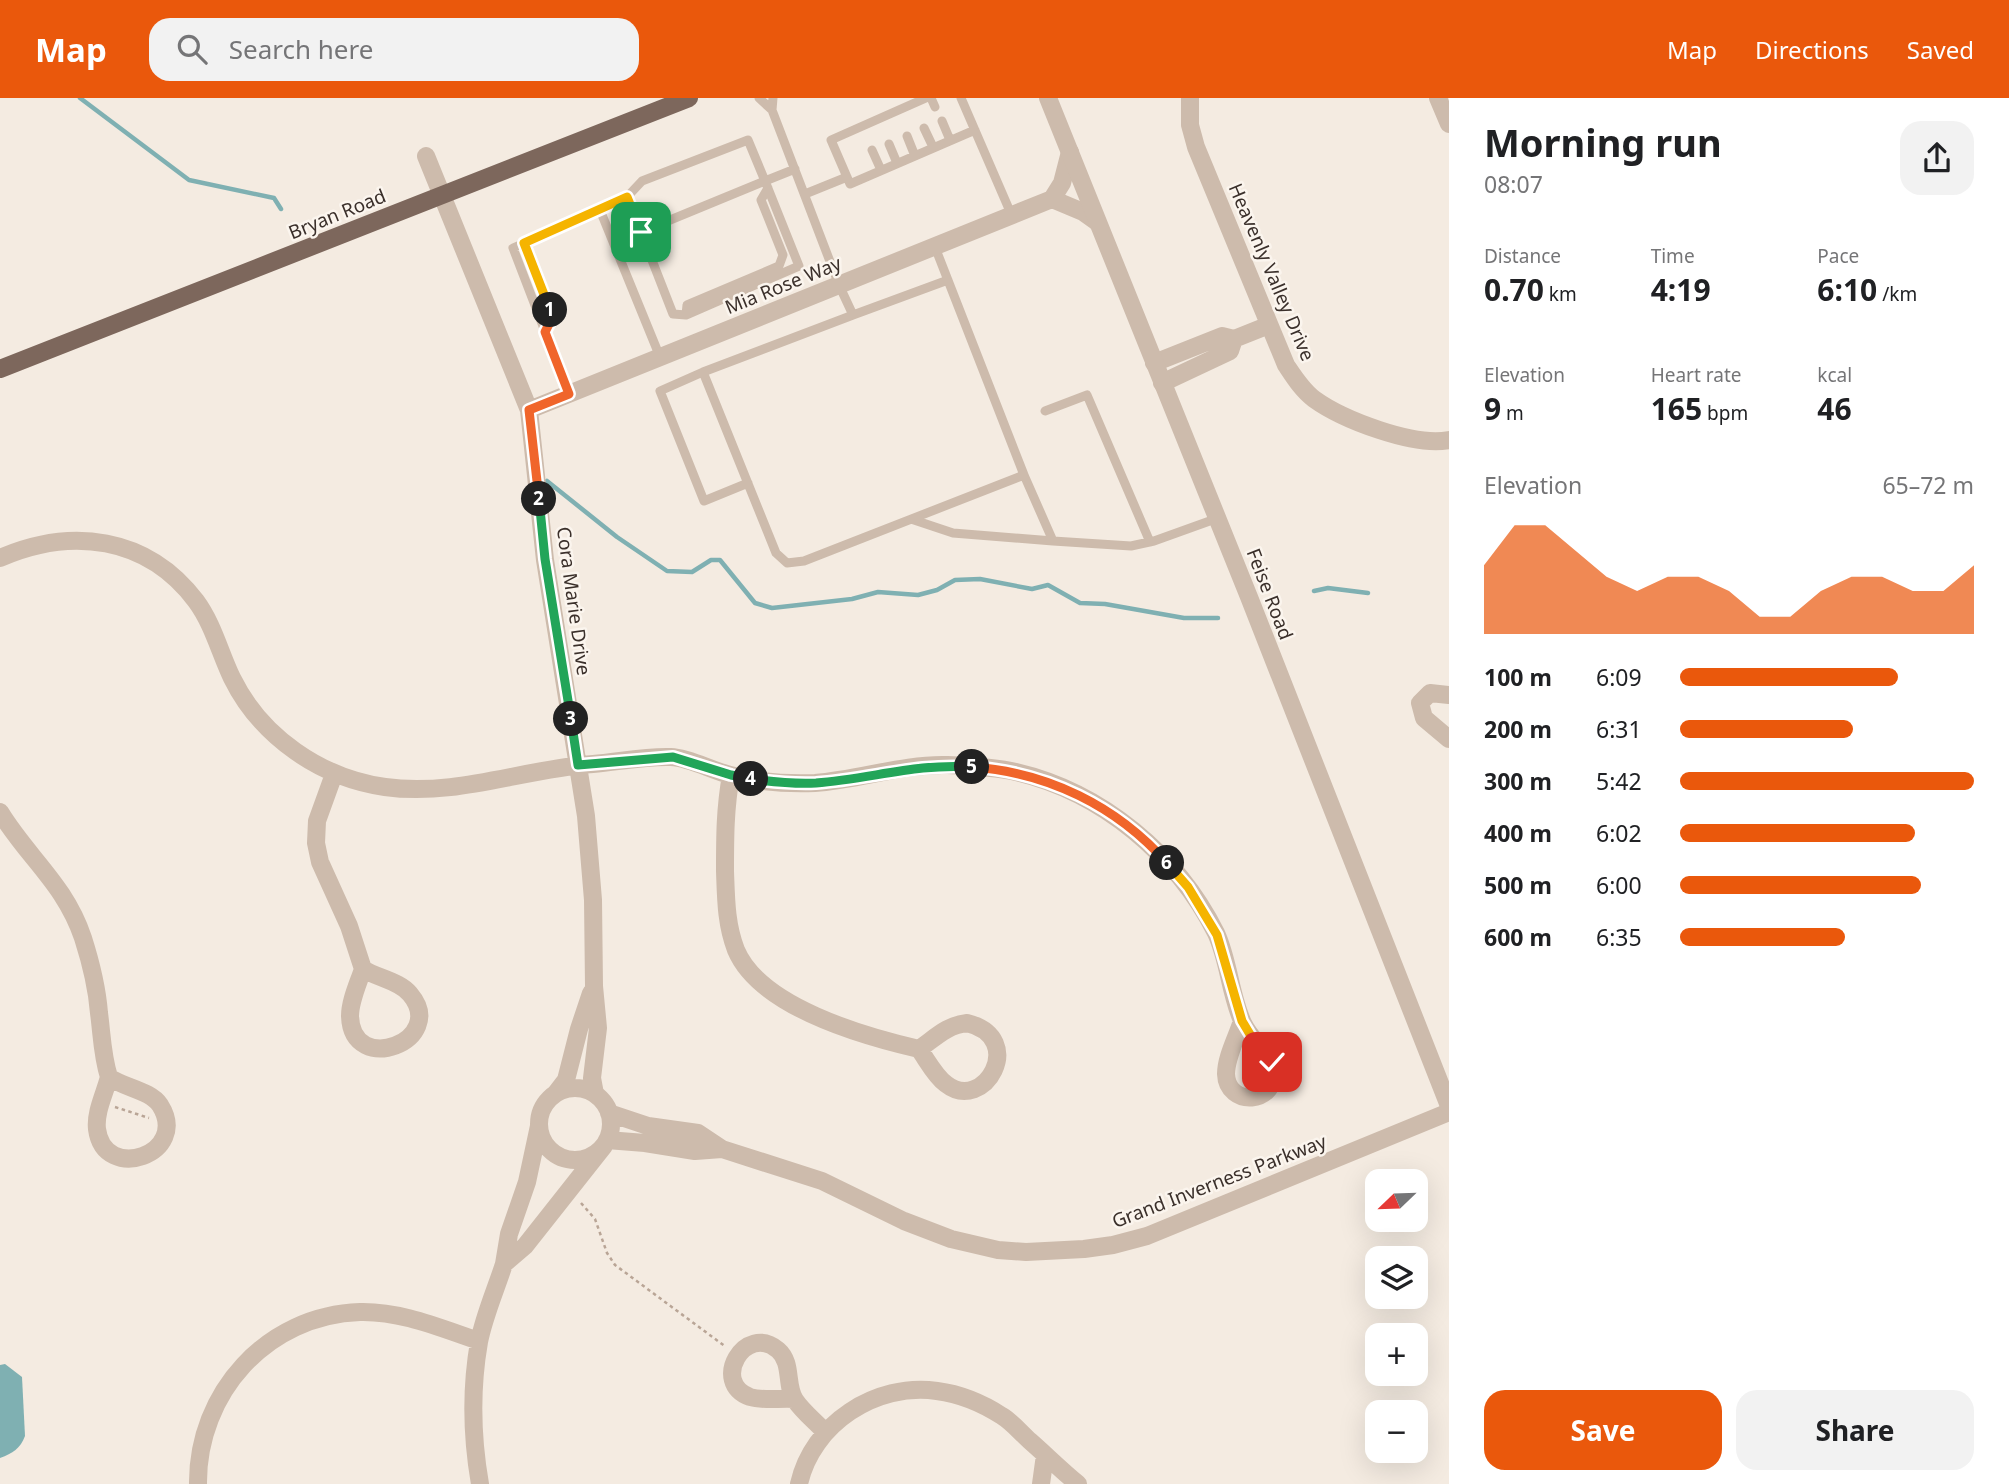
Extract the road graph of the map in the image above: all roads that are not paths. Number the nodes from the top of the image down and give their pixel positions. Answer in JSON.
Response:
{"nodes":[{"id":1,"x":689,"y":98,"type":"edge"},
{"id":2,"x":758,"y":98,"type":"edge"},
{"id":3,"x":773,"y":98,"type":"edge"},
{"id":4,"x":926,"y":98,"type":"edge"},
{"id":5,"x":961,"y":98,"type":"edge"},
{"id":6,"x":1048,"y":98,"type":"edge"},
{"id":7,"x":1190,"y":98,"type":"edge"},
{"id":8,"x":1438,"y":98,"type":"edge"},
{"id":9,"x":914,"y":103,"type":"junction"},
{"id":10,"x":772,"y":110,"type":"junction"},
{"id":11,"x":896,"y":111,"type":"junction"},
{"id":12,"x":919,"y":114,"type":"dead end"},
{"id":13,"x":901,"y":121,"type":"dead end"},
{"id":14,"x":942,"y":121,"type":"dead end"},
{"id":15,"x":1449,"y":124,"type":"edge"},
{"id":16,"x":924,"y":128,"type":"dead end"},
{"id":17,"x":975,"y":130,"type":"junction"},
{"id":18,"x":907,"y":136,"type":"dead end"},
{"id":19,"x":950,"y":140,"type":"junction"},
{"id":20,"x":889,"y":144,"type":"dead end"},
{"id":21,"x":933,"y":147,"type":"junction"},
{"id":22,"x":872,"y":150,"type":"dead end"},
{"id":23,"x":1070,"y":152,"type":"junction"},
{"id":24,"x":426,"y":156,"type":"dead end"},
{"id":25,"x":915,"y":156,"type":"junction"},
{"id":26,"x":897,"y":163,"type":"junction"},
{"id":27,"x":795,"y":169,"type":"junction"},
{"id":28,"x":881,"y":170,"type":"junction"},
{"id":29,"x":847,"y":177,"type":"junction"},
{"id":30,"x":767,"y":184,"type":"junction"},
{"id":31,"x":804,"y":194,"type":"junction"},
{"id":32,"x":442,"y":195,"type":"junction"},
{"id":33,"x":627,"y":197,"type":"junction"},
{"id":34,"x":1052,"y":199,"type":"junction"},
{"id":35,"x":600,"y":210,"type":"junction"},
{"id":36,"x":1012,"y":216,"type":"junction"},
{"id":37,"x":1097,"y":222,"type":"junction"},
{"id":38,"x":641,"y":232,"type":"junction"},
{"id":39,"x":935,"y":247,"type":"junction"},
{"id":40,"x":948,"y":280,"type":"junction"},
{"id":41,"x":839,"y":285,"type":"junction"},
{"id":42,"x":853,"y":315,"type":"junction"},
{"id":43,"x":686,"y":316,"type":"junction"},
{"id":44,"x":1269,"y":325,"type":"junction"},
{"id":45,"x":1234,"y":339,"type":"junction"},
{"id":46,"x":660,"y":358,"type":"junction"},
{"id":47,"x":1154,"y":363,"type":"junction"},
{"id":48,"x":0,"y":369,"type":"edge"},
{"id":49,"x":703,"y":372,"type":"junction"},
{"id":50,"x":1162,"y":383,"type":"junction"},
{"id":51,"x":569,"y":394,"type":"junction"},
{"id":52,"x":529,"y":410,"type":"junction"},
{"id":53,"x":1045,"y":411,"type":"dead end"},
{"id":54,"x":1449,"y":440,"type":"edge"},
{"id":55,"x":1024,"y":475,"type":"junction"},
{"id":56,"x":748,"y":483,"type":"junction"},
{"id":57,"x":1217,"y":518,"type":"junction"},
{"id":58,"x":911,"y":519,"type":"junction"},
{"id":59,"x":1053,"y":541,"type":"junction"},
{"id":60,"x":1150,"y":542,"type":"junction"},
{"id":61,"x":0,"y":558,"type":"edge"},
{"id":62,"x":1449,"y":695,"type":"edge"},
{"id":63,"x":1449,"y":738,"type":"edge"},
{"id":64,"x":578,"y":765,"type":"junction"},
{"id":65,"x":334,"y":774,"type":"junction"},
{"id":66,"x":731,"y":775,"type":"junction"},
{"id":67,"x":0,"y":812,"type":"edge"},
{"id":68,"x":363,"y":969,"type":"junction"},
{"id":69,"x":594,"y":986,"type":"junction"},
{"id":70,"x":1242,"y":1021,"type":"dead end"},
{"id":71,"x":919,"y":1049,"type":"junction"},
{"id":72,"x":109,"y":1077,"type":"junction"},
{"id":73,"x":556,"y":1093,"type":"junction"},
{"id":74,"x":595,"y":1094,"type":"junction"},
{"id":75,"x":1449,"y":1106,"type":"edge"},
{"id":76,"x":1449,"y":1112,"type":"edge"},
{"id":77,"x":609,"y":1113,"type":"junction"},
{"id":78,"x":539,"y":1126,"type":"junction"},
{"id":79,"x":606,"y":1143,"type":"junction"},
{"id":80,"x":722,"y":1149,"type":"junction"},
{"id":81,"x":504,"y":1264,"type":"junction"},
{"id":82,"x":479,"y":1341,"type":"junction"},
{"id":83,"x":794,"y":1399,"type":"dead end"},
{"id":84,"x":825,"y":1432,"type":"junction"},
{"id":85,"x":1045,"y":1455,"type":"junction"},
{"id":86,"x":198,"y":1484,"type":"edge"},
{"id":87,"x":480,"y":1484,"type":"edge"},
{"id":88,"x":799,"y":1484,"type":"edge"},
{"id":89,"x":1041,"y":1484,"type":"edge"},
{"id":90,"x":1078,"y":1484,"type":"edge"}],
"edges":[{"from":1,"to":32,"type":"main road","name":"Bryan Road"},
{"from":2,"to":10,"type":"lane"},
{"from":3,"to":10,"type":"lane"},
{"from":4,"to":9,"type":"lane"},
{"from":5,"to":17,"type":"lane"},
{"from":6,"to":23,"type":"street","name":"Feise Road"},
{"from":7,"to":44,"type":"street","name":"Heavenly Valley Drive"},
{"from":8,"to":15,"type":"street"},
{"from":9,"to":11,"type":"lane"},
{"from":9,"to":12,"type":"lane"},
{"from":10,"to":27,"type":"lane"},
{"from":11,"to":13,"type":"lane"},
{"from":11,"to":29,"type":"lane"},
{"from":14,"to":19,"type":"lane"},
{"from":16,"to":21,"type":"lane"},
{"from":17,"to":19,"type":"lane"},
{"from":17,"to":36,"type":"lane"},
{"from":18,"to":25,"type":"lane"},
{"from":19,"to":21,"type":"lane"},
{"from":20,"to":26,"type":"lane"},
{"from":21,"to":25,"type":"lane"},
{"from":22,"to":28,"type":"lane"},
{"from":23,"to":34,"type":"street"},
{"from":23,"to":37,"type":"street","name":"Feise Road"},
{"from":24,"to":32,"type":"street","name":"Cora Marie Drive"},
{"from":25,"to":26,"type":"lane"},
{"from":26,"to":28,"type":"lane"},
{"from":27,"to":30,"type":"lane"},
{"from":27,"to":31,"type":"lane"},
{"from":28,"to":29,"type":"lane"},
{"from":29,"to":31,"type":"lane"},
{"from":30,"to":33,"type":"lane"},
{"from":30,"to":38,"type":"lane"},
{"from":30,"to":43,"type":"lane"},
{"from":30,"to":43,"type":"lane"},
{"from":31,"to":41,"type":"lane"},
{"from":32,"to":48,"type":"main road","name":"Bryan Road"},
{"from":32,"to":52,"type":"street","name":"Cora Marie Drive"},
{"from":33,"to":35,"type":"lane"},
{"from":33,"to":38,"type":"lane"},
{"from":34,"to":36,"type":"street","name":"Mia Rose Way"},
{"from":34,"to":37,"type":"street"},
{"from":35,"to":46,"type":"lane"},
{"from":35,"to":51,"type":"lane"},
{"from":36,"to":39,"type":"street","name":"Mia Rose Way"},
{"from":37,"to":47,"type":"street","name":"Feise Road"},
{"from":38,"to":43,"type":"lane"},
{"from":39,"to":40,"type":"lane"},
{"from":39,"to":41,"type":"street","name":"Mia Rose Way"},
{"from":40,"to":42,"type":"lane"},
{"from":40,"to":55,"type":"lane"},
{"from":41,"to":42,"type":"lane"},
{"from":41,"to":46,"type":"street","name":"Mia Rose Way"},
{"from":42,"to":49,"type":"lane"},
{"from":44,"to":45,"type":"street"},
{"from":44,"to":54,"type":"street","name":"Heavenly Valley Drive"},
{"from":45,"to":47,"type":"street"},
{"from":45,"to":50,"type":"street"},
{"from":46,"to":51,"type":"street","name":"Mia Rose Way"},
{"from":47,"to":50,"type":"street","name":"Feise Road"},
{"from":49,"to":56,"type":"lane"},
{"from":49,"to":56,"type":"lane"},
{"from":50,"to":57,"type":"street","name":"Feise Road"},
{"from":51,"to":52,"type":"street","name":"Mia Rose Way"},
{"from":52,"to":64,"type":"street","name":"Cora Marie Drive"},
{"from":53,"to":60,"type":"lane"},
{"from":55,"to":58,"type":"lane"},
{"from":55,"to":59,"type":"lane"},
{"from":56,"to":58,"type":"lane"},
{"from":57,"to":60,"type":"lane"},
{"from":57,"to":75,"type":"street","name":"Feise Road"},
{"from":58,"to":59,"type":"lane"},
{"from":59,"to":60,"type":"lane"},
{"from":61,"to":65,"type":"street"},
{"from":62,"to":63,"type":"street"},
{"from":64,"to":65,"type":"street"},
{"from":64,"to":66,"type":"street"},
{"from":64,"to":69,"type":"street","name":"Cora Marie Drive"},
{"from":65,"to":68,"type":"street"},
{"from":66,"to":70,"type":"street"},
{"from":66,"to":71,"type":"street"},
{"from":67,"to":72,"type":"street"},
{"from":68,"to":68,"type":"street"},
{"from":69,"to":73,"type":"street","name":"Cora Marie Drive"},
{"from":69,"to":74,"type":"street","name":"Cora Marie Drive"},
{"from":71,"to":71,"type":"street"},
{"from":72,"to":72,"type":"street"},
{"from":73,"to":74,"type":"street"},
{"from":73,"to":78,"type":"street"},
{"from":74,"to":77,"type":"street"},
{"from":76,"to":80,"type":"street","name":"Grand Inverness Parkway"},
{"from":77,"to":79,"type":"street"},
{"from":77,"to":80,"type":"street","name":"Grand Inverness Parkway"},
{"from":78,"to":79,"type":"street"},
{"from":78,"to":81,"type":"street"},
{"from":79,"to":80,"type":"street","name":"Grand Inverness Parkway"},
{"from":79,"to":81,"type":"street"},
{"from":81,"to":82,"type":"street"},
{"from":82,"to":86,"type":"street"},
{"from":82,"to":87,"type":"street"},
{"from":83,"to":84,"type":"street"},
{"from":84,"to":85,"type":"street"},
{"from":84,"to":88,"type":"street"},
{"from":85,"to":89,"type":"street"},
{"from":85,"to":90,"type":"street"}]}
